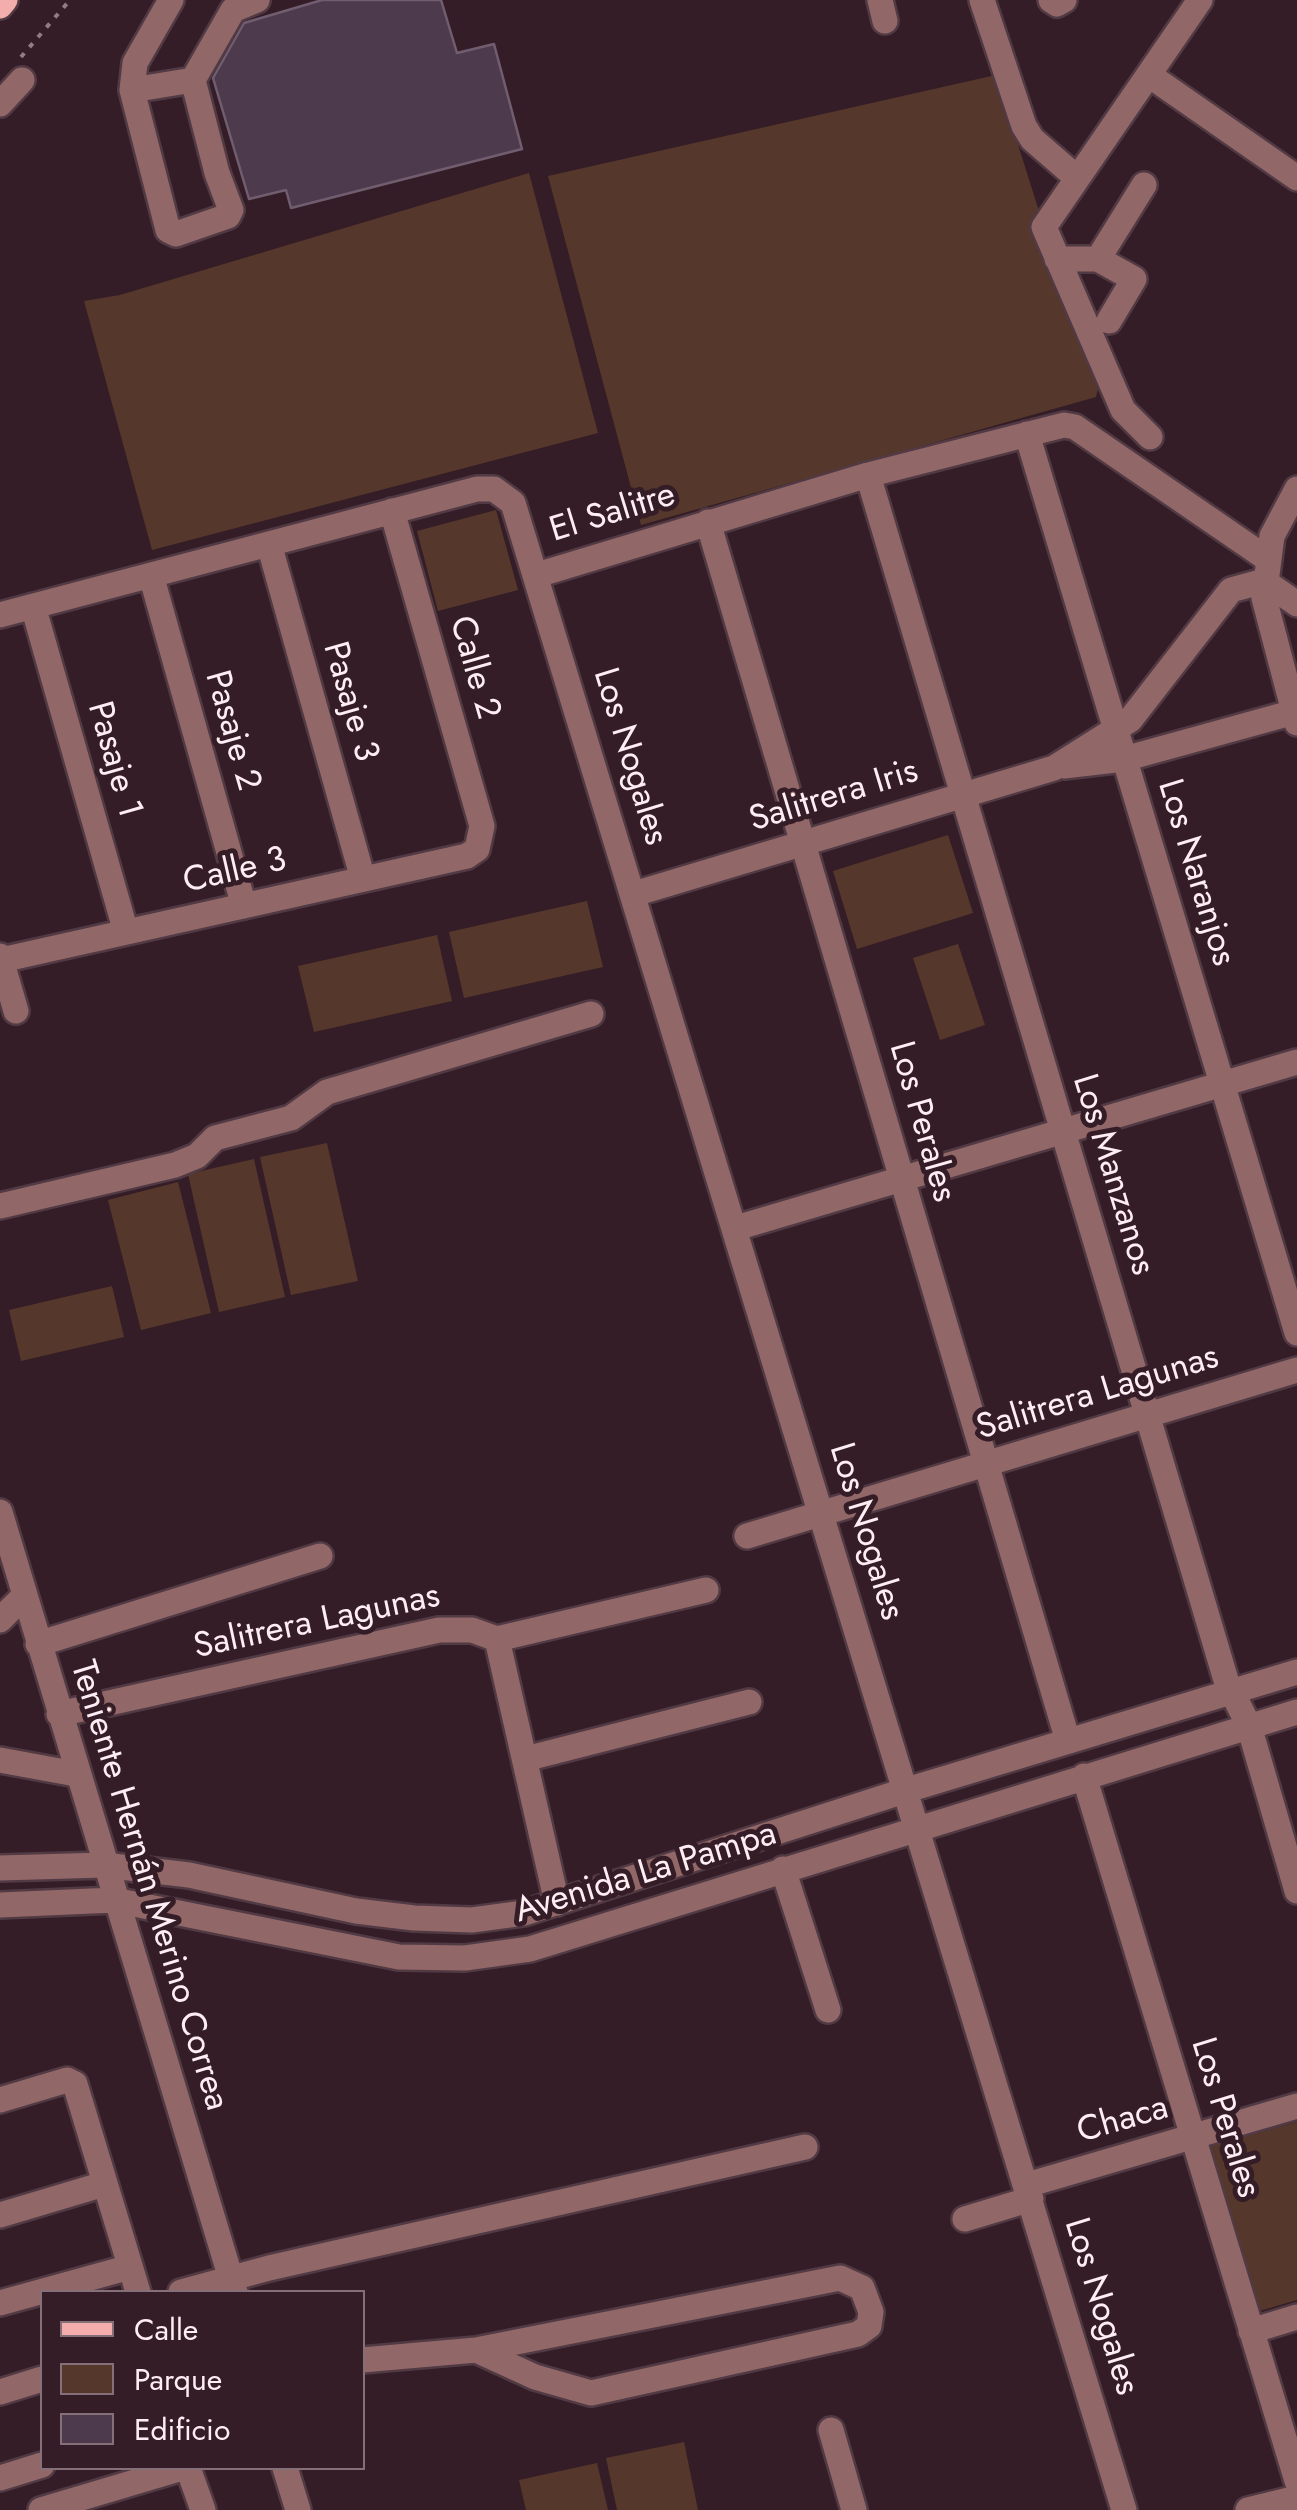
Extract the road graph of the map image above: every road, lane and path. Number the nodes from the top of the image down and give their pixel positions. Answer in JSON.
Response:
{"nodes":[{"id":1,"x":5,"y":0,"type":"edge"},
{"id":2,"x":70,"y":0,"type":"edge"},
{"id":3,"x":170,"y":0,"type":"edge"},
{"id":4,"x":257,"y":0,"type":"edge"},
{"id":5,"x":982,"y":0,"type":"edge"},
{"id":6,"x":1050,"y":0,"type":"edge"},
{"id":7,"x":1064,"y":0,"type":"edge"},
{"id":8,"x":1200,"y":0,"type":"edge"},
{"id":9,"x":0,"y":6,"type":"edge"},
{"id":10,"x":20,"y":70,"type":"joint"},
{"id":11,"x":1148,"y":75,"type":"junction"},
{"id":12,"x":193,"y":80,"type":"junction"},
{"id":13,"x":132,"y":90,"type":"junction"},
{"id":14,"x":0,"y":104,"type":"edge"},
{"id":15,"x":1077,"y":178,"type":"junction"},
{"id":16,"x":1297,"y":178,"type":"edge"},
{"id":17,"x":1144,"y":185,"type":"dead end"},
{"id":18,"x":1057,"y":259,"type":"junction"},
{"id":19,"x":1098,"y":259,"type":"junction"},
{"id":20,"x":1109,"y":321,"type":"dead end"},
{"id":21,"x":1026,"y":434,"type":"junction"},
{"id":22,"x":1150,"y":436,"type":"dead end"},
{"id":23,"x":868,"y":475,"type":"junction"},
{"id":24,"x":1294,"y":493,"type":"edge"},
{"id":25,"x":392,"y":511,"type":"junction"},
{"id":26,"x":708,"y":522,"type":"junction"},
{"id":27,"x":268,"y":544,"type":"junction"},
{"id":28,"x":1265,"y":570,"type":"junction"},
{"id":29,"x":151,"y":575,"type":"junction"},
{"id":30,"x":536,"y":575,"type":"junction"},
{"id":31,"x":1297,"y":604,"type":"edge"},
{"id":32,"x":33,"y":606,"type":"junction"},
{"id":33,"x":0,"y":614,"type":"edge"},
{"id":34,"x":1295,"y":718,"type":"edge"},
{"id":35,"x":1116,"y":732,"type":"junction"},
{"id":36,"x":1124,"y":759,"type":"junction"},
{"id":37,"x":1054,"y":768,"type":"junction"},
{"id":38,"x":962,"y":795,"type":"junction"},
{"id":39,"x":803,"y":843,"type":"junction"},
{"id":40,"x":480,"y":844,"type":"joint"},
{"id":41,"x":362,"y":879,"type":"junction"},
{"id":42,"x":634,"y":894,"type":"junction"},
{"id":43,"x":244,"y":906,"type":"junction"},
{"id":44,"x":126,"y":932,"type":"junction"},
{"id":45,"x":1,"y":958,"type":"edge"},
{"id":46,"x":16,"y":1011,"type":"dead end"},
{"id":47,"x":591,"y":1014,"type":"dead end"},
{"id":48,"x":1297,"y":1062,"type":"edge"},
{"id":49,"x":1222,"y":1084,"type":"junction"},
{"id":50,"x":1062,"y":1131,"type":"junction"},
{"id":51,"x":902,"y":1179,"type":"junction"},
{"id":52,"x":0,"y":1206,"type":"edge"},
{"id":53,"x":736,"y":1228,"type":"junction"},
{"id":54,"x":1297,"y":1332,"type":"edge"},
{"id":55,"x":1297,"y":1370,"type":"edge"},
{"id":56,"x":1147,"y":1416,"type":"junction"},
{"id":57,"x":986,"y":1464,"type":"junction"},
{"id":58,"x":0,"y":1512,"type":"edge"},
{"id":59,"x":823,"y":1513,"type":"junction"},
{"id":60,"x":748,"y":1536,"type":"dead end"},
{"id":61,"x":320,"y":1556,"type":"dead end"},
{"id":62,"x":706,"y":1590,"type":"dead end"},
{"id":63,"x":24,"y":1596,"type":"junction"},
{"id":64,"x":0,"y":1620,"type":"edge"},
{"id":65,"x":497,"y":1639,"type":"junction"},
{"id":66,"x":38,"y":1644,"type":"junction"},
{"id":67,"x":1297,"y":1672,"type":"edge"},
{"id":68,"x":1230,"y":1692,"type":"junction"},
{"id":69,"x":749,"y":1702,"type":"dead end"},
{"id":70,"x":1297,"y":1712,"type":"edge"},
{"id":71,"x":58,"y":1714,"type":"junction"},
{"id":72,"x":1249,"y":1726,"type":"junction"},
{"id":73,"x":1068,"y":1741,"type":"junction"},
{"id":74,"x":525,"y":1759,"type":"junction"},
{"id":75,"x":0,"y":1760,"type":"edge"},
{"id":76,"x":76,"y":1774,"type":"junction"},
{"id":77,"x":1084,"y":1776,"type":"junction"},
{"id":78,"x":907,"y":1790,"type":"junction"},
{"id":79,"x":918,"y":1826,"type":"junction"},
{"id":80,"x":104,"y":1865,"type":"junction"},
{"id":81,"x":0,"y":1868,"type":"edge"},
{"id":82,"x":783,"y":1869,"type":"junction"},
{"id":83,"x":1297,"y":1891,"type":"edge"},
{"id":84,"x":114,"y":1900,"type":"junction"},
{"id":85,"x":556,"y":1903,"type":"junction"},
{"id":86,"x":0,"y":1905,"type":"edge"},
{"id":87,"x":828,"y":2010,"type":"dead end"},
{"id":88,"x":0,"y":2100,"type":"edge"},
{"id":89,"x":1297,"y":2106,"type":"edge"},
{"id":90,"x":1193,"y":2136,"type":"junction"},
{"id":91,"x":804,"y":2147,"type":"dead end"},
{"id":92,"x":104,"y":2184,"type":"junction"},
{"id":93,"x":1029,"y":2192,"type":"junction"},
{"id":94,"x":0,"y":2215,"type":"edge"},
{"id":95,"x":965,"y":2219,"type":"dead end"},
{"id":96,"x":130,"y":2267,"type":"junction"},
{"id":97,"x":232,"y":2286,"type":"edge"},
{"id":98,"x":47,"y":2290,"type":"edge"},
{"id":99,"x":137,"y":2290,"type":"edge"},
{"id":100,"x":198,"y":2290,"type":"edge"},
{"id":101,"x":40,"y":2292,"type":"edge"},
{"id":102,"x":0,"y":2303,"type":"edge"},
{"id":103,"x":1297,"y":2317,"type":"edge"},
{"id":104,"x":1252,"y":2331,"type":"junction"},
{"id":105,"x":476,"y":2350,"type":"junction"},
{"id":106,"x":365,"y":2360,"type":"edge"},
{"id":107,"x":40,"y":2380,"type":"edge"},
{"id":108,"x":0,"y":2392,"type":"edge"},
{"id":109,"x":830,"y":2430,"type":"dead end"},
{"id":110,"x":40,"y":2467,"type":"edge"},
{"id":111,"x":178,"y":2470,"type":"edge"},
{"id":112,"x":186,"y":2470,"type":"edge"},
{"id":113,"x":287,"y":2470,"type":"edge"},
{"id":114,"x":0,"y":2478,"type":"edge"},
{"id":115,"x":1297,"y":2481,"type":"edge"},
{"id":116,"x":1297,"y":2498,"type":"edge"},
{"id":117,"x":42,"y":2510,"type":"edge"},
{"id":118,"x":203,"y":2510,"type":"edge"},
{"id":119,"x":298,"y":2510,"type":"edge"},
{"id":120,"x":854,"y":2510,"type":"edge"},
{"id":121,"x":1124,"y":2510,"type":"edge"},
{"id":122,"x":1248,"y":2510,"type":"edge"}],
"edges":[{"from":1,"to":9,"type":"main road"},
{"from":2,"to":10,"type":"path"},
{"from":3,"to":13,"type":"street"},
{"from":4,"to":12,"type":"street"},
{"from":5,"to":15,"type":"street"},
{"from":6,"to":7,"type":"street"},
{"from":8,"to":11,"type":"street"},
{"from":10,"to":14,"type":"street"},
{"from":11,"to":15,"type":"street"},
{"from":11,"to":16,"type":"street"},
{"from":12,"to":13,"type":"street"},
{"from":12,"to":13,"type":"street"},
{"from":15,"to":18,"type":"street"},
{"from":17,"to":19,"type":"street"},
{"from":18,"to":19,"type":"street"},
{"from":18,"to":22,"type":"street"},
{"from":19,"to":20,"type":"street"},
{"from":21,"to":23,"type":"street","name":"El Salitre"},
{"from":21,"to":28,"type":"street","name":"El Salitre"},
{"from":21,"to":35,"type":"street","name":"Los Naranjos"},
{"from":23,"to":26,"type":"street","name":"El Salitre"},
{"from":23,"to":38,"type":"street","name":"Los Manzanos"},
{"from":24,"to":28,"type":"street"},
{"from":25,"to":27,"type":"street","name":"El Salitre"},
{"from":25,"to":30,"type":"street","name":"El Salitre"},
{"from":25,"to":40,"type":"street","name":"Calle 2"},
{"from":26,"to":30,"type":"street","name":"El Salitre"},
{"from":26,"to":39,"type":"street","name":"Los Perales"},
{"from":27,"to":29,"type":"street","name":"El Salitre"},
{"from":27,"to":41,"type":"street","name":"Pasaje 3"},
{"from":28,"to":31,"type":"street","name":"El Salitre"},
{"from":28,"to":34,"type":"street"},
{"from":28,"to":35,"type":"street","name":"Salitrera Iris"},
{"from":29,"to":32,"type":"street","name":"El Salitre"},
{"from":29,"to":43,"type":"street","name":"Pasaje 2"},
{"from":30,"to":42,"type":"street","name":"Los Nogales"},
{"from":32,"to":33,"type":"street","name":"El Salitre"},
{"from":32,"to":44,"type":"street","name":"Pasaje 1"},
{"from":34,"to":36,"type":"street","name":"Salitrera Iris"},
{"from":35,"to":36,"type":"street","name":"Los Naranjos"},
{"from":35,"to":37,"type":"street","name":"Salitrera Iris"},
{"from":36,"to":37,"type":"street","name":"Salitrera Iris"},
{"from":36,"to":49,"type":"street","name":"Los Naranjos"},
{"from":37,"to":38,"type":"street","name":"Salitrera Iris"},
{"from":38,"to":39,"type":"street","name":"Salitrera Iris"},
{"from":38,"to":50,"type":"street","name":"Los Manzanos"},
{"from":39,"to":42,"type":"street","name":"Salitrera Iris"},
{"from":39,"to":51,"type":"street","name":"Los Perales"},
{"from":40,"to":41,"type":"street","name":"Calle 3"},
{"from":41,"to":43,"type":"street","name":"Calle 3"},
{"from":42,"to":53,"type":"street","name":"Los Nogales"},
{"from":43,"to":44,"type":"street","name":"Calle 3"},
{"from":44,"to":45,"type":"street","name":"Calle 3"},
{"from":45,"to":46,"type":"street"},
{"from":47,"to":52,"type":"street"},
{"from":48,"to":49,"type":"street"},
{"from":49,"to":50,"type":"street"},
{"from":49,"to":54,"type":"street","name":"Los Naranjos"},
{"from":50,"to":51,"type":"street"},
{"from":50,"to":56,"type":"street","name":"Los Manzanos"},
{"from":51,"to":53,"type":"street"},
{"from":51,"to":57,"type":"street","name":"Los Perales"},
{"from":53,"to":59,"type":"street","name":"Los Nogales"},
{"from":55,"to":56,"type":"street","name":"Salitrera Lagunas"},
{"from":56,"to":57,"type":"street","name":"Salitrera Lagunas"},
{"from":56,"to":68,"type":"street","name":"Los Manzanos"},
{"from":57,"to":59,"type":"street","name":"Salitrera Lagunas"},
{"from":57,"to":73,"type":"street","name":"Los Perales"},
{"from":58,"to":63,"type":"street","name":"Teniente Hernán Merino Correa"},
{"from":59,"to":60,"type":"street","name":"Salitrera Lagunas"},
{"from":59,"to":78,"type":"street","name":"Los Nogales"},
{"from":61,"to":66,"type":"street"},
{"from":62,"to":65,"type":"street","name":"Salitrera Lagunas"},
{"from":63,"to":64,"type":"street"},
{"from":63,"to":66,"type":"street","name":"Teniente Hernán Merino Correa"},
{"from":65,"to":71,"type":"street","name":"Salitrera Lagunas"},
{"from":65,"to":74,"type":"street"},
{"from":66,"to":71,"type":"street","name":"Teniente Hernán Merino Correa"},
{"from":67,"to":68,"type":"street","name":"Avenida La Pampa"},
{"from":68,"to":72,"type":"street","name":"Los Manzanos"},
{"from":68,"to":73,"type":"street","name":"Avenida La Pampa"},
{"from":69,"to":74,"type":"street"},
{"from":70,"to":72,"type":"street","name":"Avenida La Pampa"},
{"from":71,"to":76,"type":"street","name":"Teniente Hernán Merino Correa"},
{"from":72,"to":77,"type":"street","name":"Avenida La Pampa"},
{"from":72,"to":83,"type":"street","name":"Los Manzanos"},
{"from":73,"to":78,"type":"street","name":"Avenida La Pampa"},
{"from":74,"to":85,"type":"street"},
{"from":75,"to":76,"type":"street"},
{"from":76,"to":80,"type":"street","name":"Teniente Hernán Merino Correa"},
{"from":77,"to":79,"type":"street","name":"Avenida La Pampa"},
{"from":77,"to":90,"type":"street","name":"Los Perales"},
{"from":78,"to":79,"type":"street","name":"Los Nogales"},
{"from":78,"to":85,"type":"street","name":"Avenida La Pampa"},
{"from":79,"to":82,"type":"street","name":"Avenida La Pampa"},
{"from":79,"to":93,"type":"street","name":"Los Nogales"},
{"from":80,"to":81,"type":"street","name":"Avenida La Pampa"},
{"from":80,"to":84,"type":"street","name":"Teniente Hernán Merino Correa"},
{"from":80,"to":85,"type":"street","name":"Avenida La Pampa"},
{"from":82,"to":84,"type":"street","name":"Avenida La Pampa"},
{"from":82,"to":87,"type":"street"},
{"from":84,"to":86,"type":"street","name":"Avenida La Pampa"},
{"from":84,"to":97,"type":"street","name":"Teniente Hernán Merino Correa"},
{"from":88,"to":92,"type":"street"},
{"from":89,"to":90,"type":"street","name":"Chaca"},
{"from":90,"to":93,"type":"street","name":"Chaca"},
{"from":90,"to":104,"type":"street","name":"Los Perales"},
{"from":91,"to":97,"type":"street"},
{"from":92,"to":94,"type":"street"},
{"from":92,"to":96,"type":"street"},
{"from":93,"to":95,"type":"street","name":"Chaca"},
{"from":93,"to":121,"type":"street","name":"Los Nogales"},
{"from":96,"to":98,"type":"street"},
{"from":96,"to":99,"type":"street"},
{"from":97,"to":100,"type":"street"},
{"from":101,"to":102,"type":"street"},
{"from":103,"to":104,"type":"street"},
{"from":104,"to":115,"type":"street","name":"Los Perales"},
{"from":105,"to":105,"type":"street"},
{"from":105,"to":106,"type":"street"},
{"from":107,"to":108,"type":"street"},
{"from":109,"to":120,"type":"street"},
{"from":110,"to":114,"type":"street"},
{"from":111,"to":117,"type":"street"},
{"from":112,"to":118,"type":"street"},
{"from":113,"to":119,"type":"street"},
{"from":116,"to":122,"type":"street"}]}
